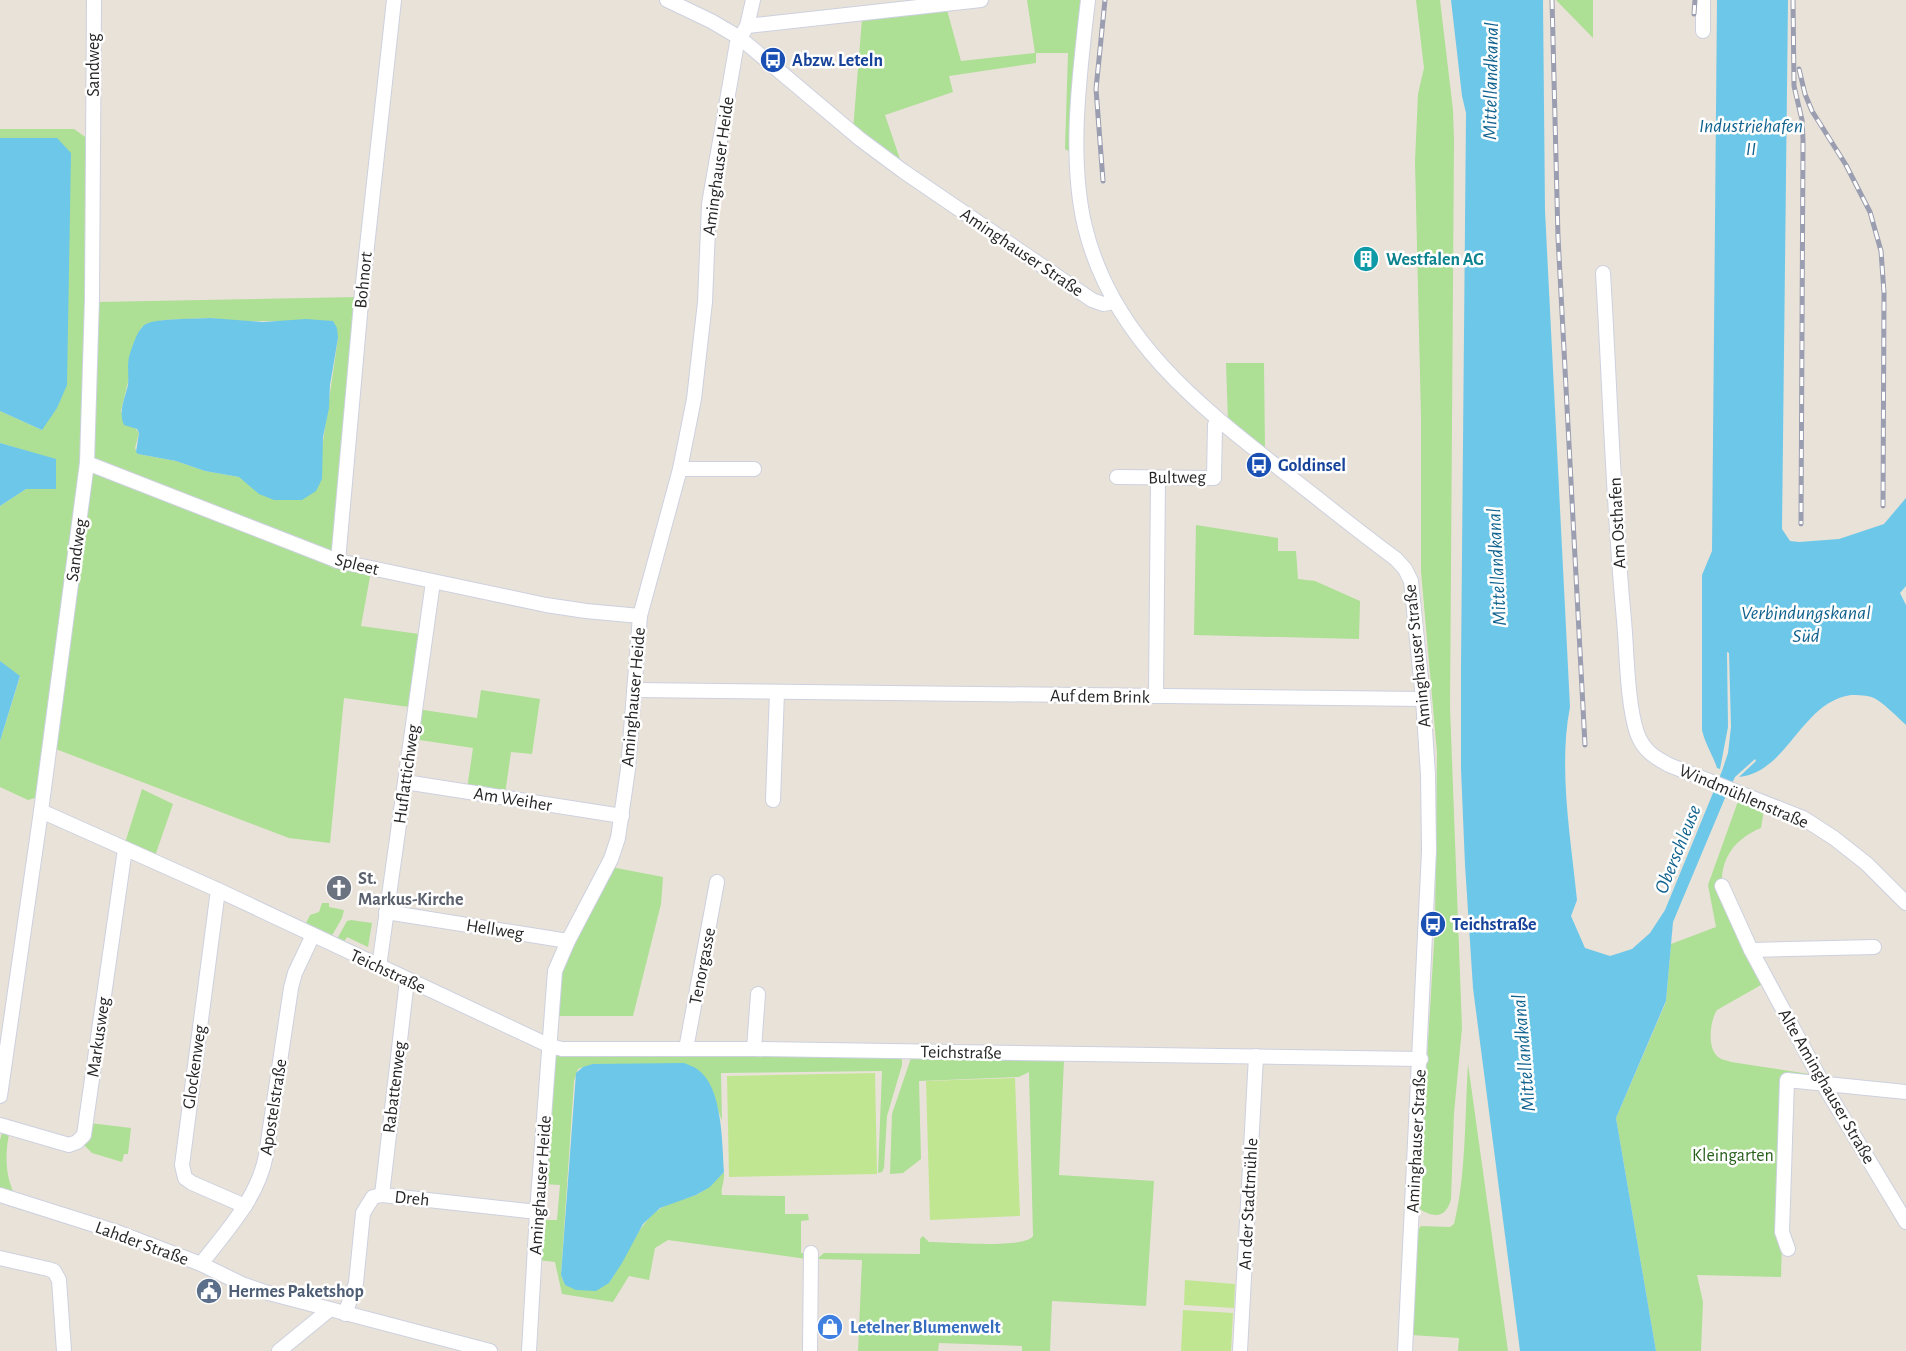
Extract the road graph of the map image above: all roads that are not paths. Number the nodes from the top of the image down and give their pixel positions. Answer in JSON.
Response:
{"nodes":[{"id":1,"x":94,"y":0,"type":"edge"},
{"id":2,"x":394,"y":0,"type":"edge"},
{"id":3,"x":668,"y":0,"type":"edge"},
{"id":4,"x":753,"y":0,"type":"edge"},
{"id":5,"x":981,"y":0,"type":"edge"},
{"id":6,"x":1088,"y":0,"type":"edge"},
{"id":7,"x":1703,"y":0,"type":"edge"},
{"id":8,"x":747,"y":26,"type":"junction"},
{"id":9,"x":1702,"y":31,"type":"dead end"},
{"id":10,"x":740,"y":38,"type":"junction"},
{"id":11,"x":1603,"y":273,"type":"dead end"},
{"id":12,"x":1114,"y":302,"type":"junction"},
{"id":13,"x":1217,"y":419,"type":"junction"},
{"id":14,"x":87,"y":463,"type":"junction"},
{"id":15,"x":680,"y":469,"type":"junction"},
{"id":16,"x":754,"y":469,"type":"dead end"},
{"id":17,"x":1117,"y":477,"type":"dead end"},
{"id":18,"x":1158,"y":478,"type":"junction"},
{"id":19,"x":338,"y":561,"type":"junction"},
{"id":20,"x":433,"y":582,"type":"junction"},
{"id":21,"x":640,"y":616,"type":"junction"},
{"id":22,"x":634,"y":690,"type":"junction"},
{"id":23,"x":777,"y":692,"type":"junction"},
{"id":24,"x":1156,"y":696,"type":"junction"},
{"id":25,"x":1423,"y":699,"type":"junction"},
{"id":26,"x":1662,"y":761,"type":"joint"},
{"id":27,"x":405,"y":782,"type":"junction"},
{"id":28,"x":773,"y":800,"type":"dead end"},
{"id":29,"x":41,"y":811,"type":"junction"},
{"id":30,"x":622,"y":816,"type":"junction"},
{"id":31,"x":125,"y":849,"type":"junction"},
{"id":32,"x":717,"y":882,"type":"dead end"},
{"id":33,"x":1722,"y":886,"type":"dead end"},
{"id":34,"x":218,"y":890,"type":"junction"},
{"id":35,"x":1906,"y":903,"type":"edge"},
{"id":36,"x":386,"y":912,"type":"junction"},
{"id":37,"x":313,"y":935,"type":"junction"},
{"id":38,"x":568,"y":941,"type":"junction"},
{"id":39,"x":1874,"y":947,"type":"dead end"},
{"id":40,"x":1750,"y":950,"type":"junction"},
{"id":41,"x":379,"y":967,"type":"junction"},
{"id":42,"x":407,"y":980,"type":"junction"},
{"id":43,"x":758,"y":994,"type":"dead end"},
{"id":44,"x":550,"y":1046,"type":"junction"},
{"id":45,"x":754,"y":1048,"type":"junction"},
{"id":46,"x":686,"y":1049,"type":"junction"},
{"id":47,"x":1256,"y":1056,"type":"junction"},
{"id":48,"x":1421,"y":1059,"type":"junction"},
{"id":49,"x":1824,"y":1084,"type":"junction"},
{"id":50,"x":1906,"y":1092,"type":"edge"},
{"id":51,"x":0,"y":1096,"type":"edge"},
{"id":52,"x":0,"y":1125,"type":"edge"},
{"id":53,"x":0,"y":1195,"type":"edge"},
{"id":54,"x":382,"y":1195,"type":"junction"},
{"id":55,"x":245,"y":1206,"type":"junction"},
{"id":56,"x":537,"y":1212,"type":"junction"},
{"id":57,"x":1906,"y":1222,"type":"edge"},
{"id":58,"x":1788,"y":1249,"type":"dead end"},
{"id":59,"x":811,"y":1253,"type":"dead end"},
{"id":60,"x":0,"y":1258,"type":"edge"},
{"id":61,"x":201,"y":1264,"type":"junction"},
{"id":62,"x":329,"y":1310,"type":"junction"},
{"id":63,"x":345,"y":1314,"type":"junction"},
{"id":64,"x":64,"y":1351,"type":"edge"},
{"id":65,"x":279,"y":1351,"type":"edge"},
{"id":66,"x":490,"y":1351,"type":"edge"},
{"id":67,"x":530,"y":1351,"type":"edge"},
{"id":68,"x":810,"y":1351,"type":"edge"},
{"id":69,"x":1240,"y":1351,"type":"edge"},
{"id":70,"x":1405,"y":1351,"type":"edge"}],
"edges":[{"from":1,"to":14,"type":"street","name":"Sandweg"},
{"from":2,"to":19,"type":"street","name":"Bohnort"},
{"from":3,"to":10,"type":"street","name":"Aminghauser Straße"},
{"from":4,"to":8,"type":"street","name":"Aminghauser Heide"},
{"from":5,"to":8,"type":"street"},
{"from":6,"to":12,"type":"street"},
{"from":7,"to":9,"type":"street"},
{"from":8,"to":10,"type":"street","name":"Aminghauser Heide"},
{"from":10,"to":12,"type":"street","name":"Aminghauser Straße"},
{"from":10,"to":15,"type":"street","name":"Aminghauser Heide"},
{"from":11,"to":26,"type":"street","name":"Am Osthafen"},
{"from":12,"to":13,"type":"street","name":"Aminghauser Straße"},
{"from":13,"to":18,"type":"street","name":"Bultweg"},
{"from":13,"to":25,"type":"street","name":"Aminghauser Straße"},
{"from":14,"to":19,"type":"street","name":"Spleet"},
{"from":14,"to":29,"type":"street","name":"Sandweg"},
{"from":15,"to":16,"type":"street"},
{"from":15,"to":21,"type":"street","name":"Aminghauser Heide"},
{"from":17,"to":18,"type":"street","name":"Bultweg"},
{"from":18,"to":24,"type":"street"},
{"from":19,"to":20,"type":"street","name":"Spleet"},
{"from":20,"to":21,"type":"street","name":"Spleet"},
{"from":20,"to":27,"type":"street","name":"Huflattichweg"},
{"from":21,"to":22,"type":"street","name":"Aminghauser Heide"},
{"from":22,"to":23,"type":"street","name":"Auf dem Brink"},
{"from":22,"to":30,"type":"street","name":"Aminghauser Heide"},
{"from":23,"to":24,"type":"street","name":"Auf dem Brink"},
{"from":23,"to":28,"type":"street"},
{"from":24,"to":25,"type":"street","name":"Auf dem Brink"},
{"from":25,"to":48,"type":"street","name":"Aminghauser Straße"},
{"from":26,"to":35,"type":"street","name":"Windmühlenstraße"},
{"from":27,"to":30,"type":"street","name":"Am Weiher"},
{"from":27,"to":36,"type":"street","name":"Huflattichweg"},
{"from":29,"to":31,"type":"street","name":"Teichstraße"},
{"from":29,"to":51,"type":"street","name":"Sandweg"},
{"from":30,"to":38,"type":"street","name":"Aminghauser Heide"},
{"from":31,"to":34,"type":"street","name":"Teichstraße"},
{"from":31,"to":52,"type":"street","name":"Markusweg"},
{"from":32,"to":46,"type":"street","name":"Tenorgasse"},
{"from":33,"to":40,"type":"street","name":"Alte Aminghauser Straße"},
{"from":34,"to":37,"type":"street","name":"Teichstraße"},
{"from":34,"to":55,"type":"street","name":"Glockenweg"},
{"from":36,"to":38,"type":"street","name":"Hellweg"},
{"from":36,"to":41,"type":"street","name":"Huflattichweg"},
{"from":37,"to":41,"type":"street","name":"Teichstraße"},
{"from":37,"to":55,"type":"street","name":"Apostelstraße"},
{"from":38,"to":44,"type":"street","name":"Aminghauser Heide"},
{"from":39,"to":40,"type":"street"},
{"from":40,"to":49,"type":"street","name":"Alte Aminghauser Straße"},
{"from":41,"to":42,"type":"street","name":"Teichstraße"},
{"from":42,"to":44,"type":"street","name":"Teichstraße"},
{"from":42,"to":54,"type":"street","name":"Rabattenweg"},
{"from":43,"to":45,"type":"street"},
{"from":44,"to":46,"type":"street","name":"Teichstraße"},
{"from":44,"to":56,"type":"street","name":"Aminghauser Heide"},
{"from":45,"to":46,"type":"street","name":"Teichstraße"},
{"from":45,"to":47,"type":"street","name":"Teichstraße"},
{"from":47,"to":48,"type":"street","name":"Teichstraße"},
{"from":47,"to":69,"type":"street","name":"An der Stadtmühle"},
{"from":48,"to":70,"type":"street","name":"Aminghauser Straße"},
{"from":49,"to":50,"type":"street"},
{"from":49,"to":57,"type":"street","name":"Alte Aminghauser Straße"},
{"from":49,"to":58,"type":"street"},
{"from":53,"to":61,"type":"street","name":"Lahder Straße"},
{"from":54,"to":56,"type":"street","name":"Dreh"},
{"from":54,"to":63,"type":"street","name":"Dreh"},
{"from":55,"to":61,"type":"street","name":"Apostelstraße"},
{"from":56,"to":67,"type":"street","name":"Aminghauser Heide"},
{"from":59,"to":68,"type":"street"},
{"from":60,"to":64,"type":"street"},
{"from":61,"to":62,"type":"street","name":"Lahder Straße"},
{"from":62,"to":63,"type":"street","name":"Lahder Straße"},
{"from":62,"to":65,"type":"street"},
{"from":63,"to":66,"type":"street","name":"Lahder Straße"}]}
